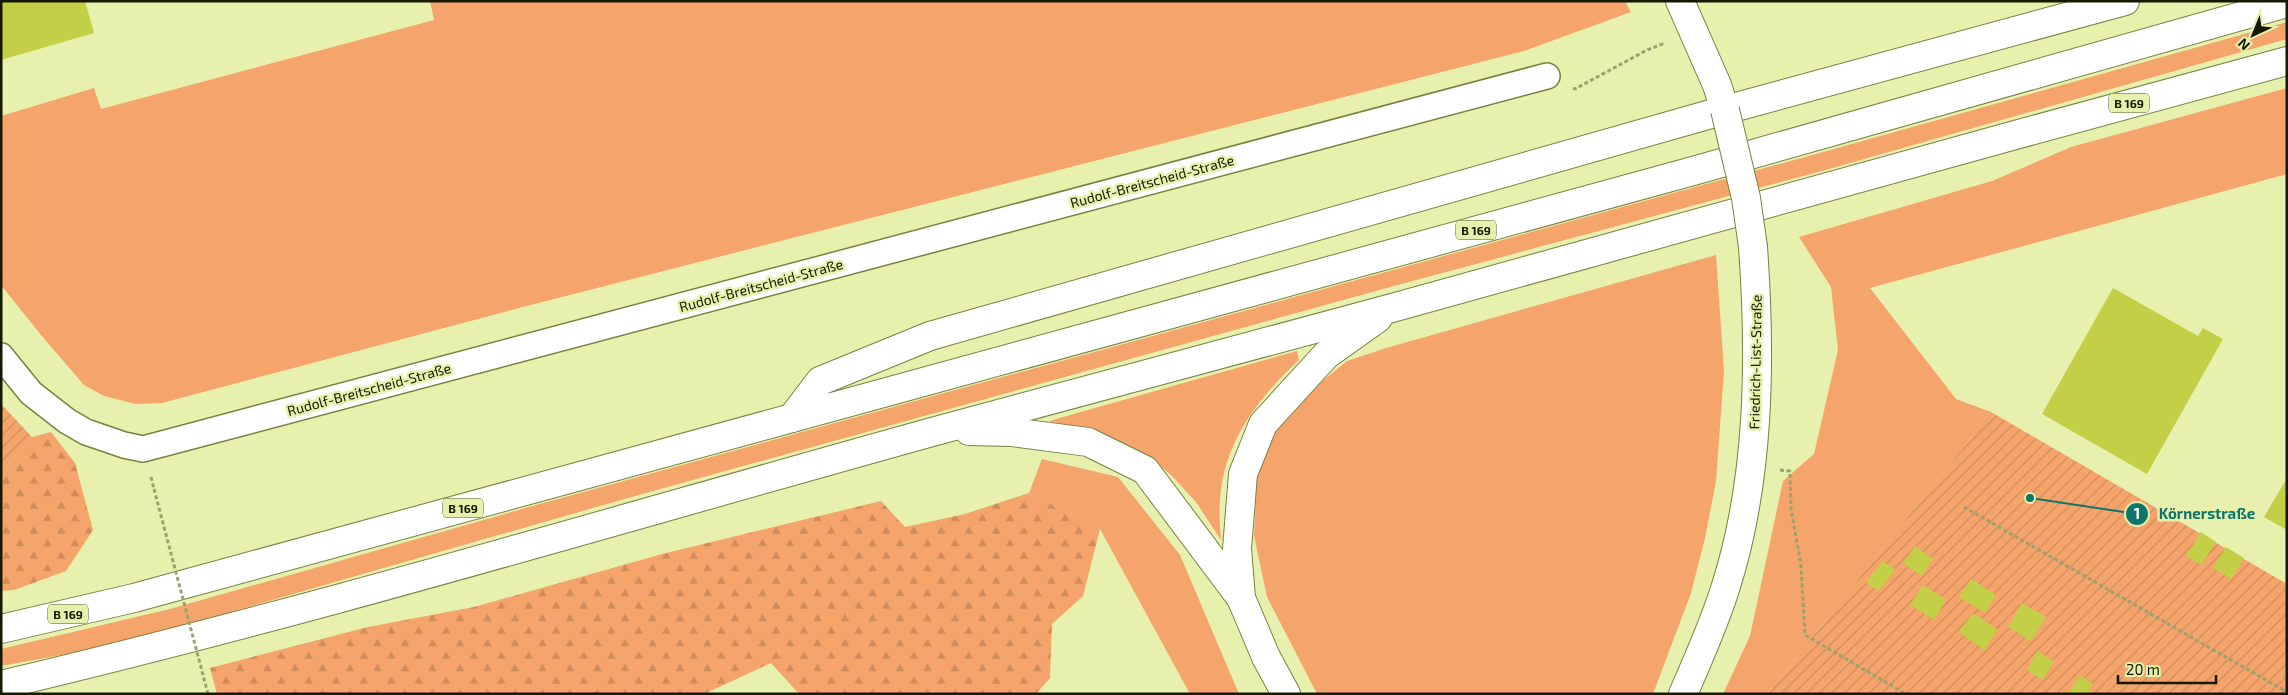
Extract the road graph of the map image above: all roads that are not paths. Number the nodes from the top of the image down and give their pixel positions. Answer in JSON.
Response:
{"nodes":[{"id":1,"x":1680,"y":1,"type":"edge"},
{"id":2,"x":2125,"y":1,"type":"edge"},
{"id":3,"x":2287,"y":3,"type":"edge"},
{"id":4,"x":2287,"y":61,"type":"edge"},
{"id":5,"x":1547,"y":76,"type":"road end"},
{"id":6,"x":1726,"y":110,"type":"junction"},
{"id":7,"x":1393,"y":307,"type":"junction"},
{"id":8,"x":1,"y":356,"type":"edge"},
{"id":9,"x":792,"y":418,"type":"junction"},
{"id":10,"x":940,"y":430,"type":"junction"},
{"id":11,"x":1241,"y":598,"type":"junction"},
{"id":12,"x":1,"y":629,"type":"edge"},
{"id":13,"x":1,"y":685,"type":"edge"},
{"id":14,"x":1286,"y":694,"type":"edge"},
{"id":15,"x":1683,"y":694,"type":"edge"}],
"edges":[{"from":1,"to":6,"type":"main road","name":"Friedrich-List-Straße"},
{"from":2,"to":6,"type":"main road"},
{"from":3,"to":9,"type":"main road","number":"B 169"},
{"from":4,"to":7,"type":"main road","number":"B 169"},
{"from":5,"to":8,"type":"street","name":"Rudolf-Breitscheid-Straße"},
{"from":6,"to":9,"type":"main road"},
{"from":6,"to":15,"type":"main road","name":"Friedrich-List-Straße","bridge":true},
{"from":7,"to":10,"type":"main road","number":"B 169"},
{"from":7,"to":11,"type":"main road"},
{"from":9,"to":12,"type":"main road","number":"B 169"},
{"from":10,"to":11,"type":"main road"},
{"from":10,"to":13,"type":"main road","number":"B 169"},
{"from":11,"to":14,"type":"main road"}]}
